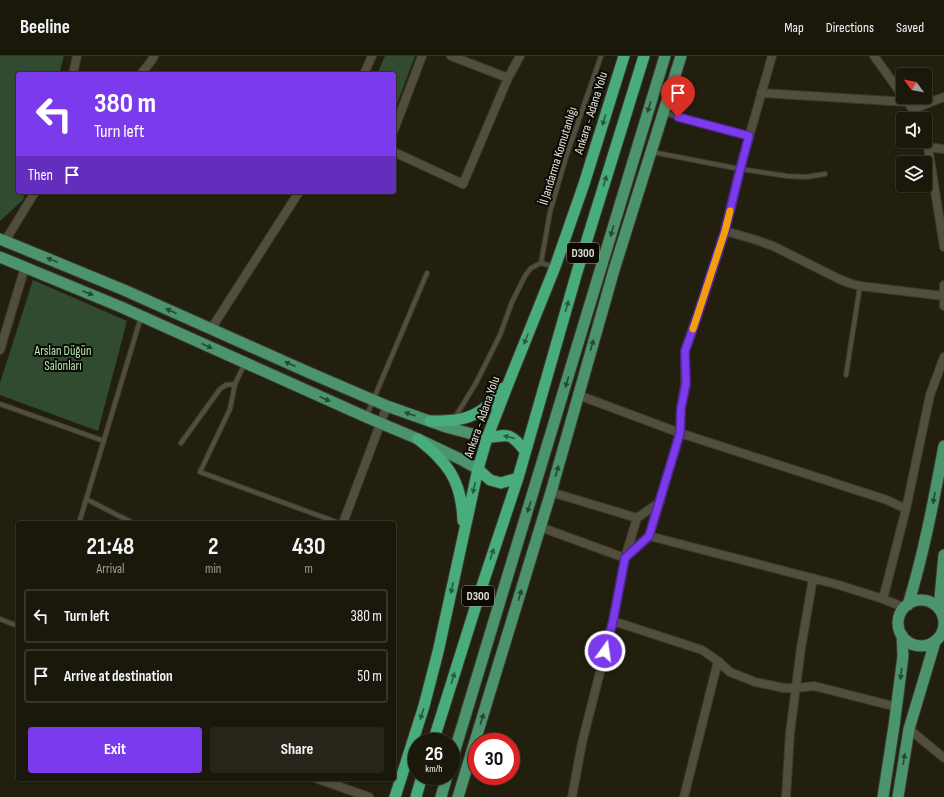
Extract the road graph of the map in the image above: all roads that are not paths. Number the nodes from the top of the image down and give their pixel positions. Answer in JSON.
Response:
{"nodes":[{"id":1,"x":77,"y":56,"type":"edge"},
{"id":2,"x":154,"y":56,"type":"edge"},
{"id":3,"x":372,"y":56,"type":"edge"},
{"id":4,"x":422,"y":56,"type":"edge"},
{"id":5,"x":451,"y":56,"type":"edge"},
{"id":6,"x":520,"y":56,"type":"edge"},
{"id":7,"x":601,"y":56,"type":"edge"},
{"id":8,"x":624,"y":56,"type":"edge"},
{"id":9,"x":644,"y":56,"type":"edge"},
{"id":10,"x":665,"y":56,"type":"edge"},
{"id":11,"x":681,"y":56,"type":"edge"},
{"id":12,"x":772,"y":56,"type":"edge"},
{"id":13,"x":874,"y":56,"type":"edge"},
{"id":14,"x":73,"y":72,"type":"edge"},
{"id":15,"x":143,"y":72,"type":"edge"},
{"id":16,"x":365,"y":72,"type":"edge"},
{"id":17,"x":508,"y":78,"type":"junction"},
{"id":18,"x":896,"y":86,"type":"edge"},
{"id":19,"x":761,"y":94,"type":"junction"},
{"id":20,"x":944,"y":97,"type":"edge"},
{"id":21,"x":896,"y":98,"type":"edge"},
{"id":22,"x":909,"y":104,"type":"edge"},
{"id":23,"x":913,"y":109,"type":"junction"},
{"id":24,"x":914,"y":112,"type":"edge"},
{"id":25,"x":663,"y":113,"type":"junction"},
{"id":26,"x":396,"y":125,"type":"edge"},
{"id":27,"x":749,"y":136,"type":"junction"},
{"id":28,"x":932,"y":145,"type":"edge"},
{"id":29,"x":927,"y":148,"type":"edge"},
{"id":30,"x":944,"y":149,"type":"edge"},
{"id":31,"x":651,"y":151,"type":"junction"},
{"id":32,"x":396,"y":153,"type":"edge"},
{"id":33,"x":740,"y":170,"type":"junction"},
{"id":34,"x":825,"y":174,"type":"dead end"},
{"id":35,"x":34,"y":194,"type":"edge"},
{"id":36,"x":298,"y":194,"type":"edge"},
{"id":37,"x":725,"y":231,"type":"junction"},
{"id":38,"x":2,"y":240,"type":"edge"},
{"id":39,"x":944,"y":247,"type":"edge"},
{"id":40,"x":0,"y":257,"type":"edge"},
{"id":41,"x":541,"y":263,"type":"junction"},
{"id":42,"x":25,"y":267,"type":"junction"},
{"id":43,"x":555,"y":267,"type":"junction"},
{"id":44,"x":427,"y":273,"type":"dead end"},
{"id":45,"x":944,"y":285,"type":"edge"},
{"id":46,"x":860,"y":286,"type":"junction"},
{"id":47,"x":944,"y":296,"type":"edge"},
{"id":48,"x":944,"y":306,"type":"edge"},
{"id":49,"x":141,"y":317,"type":"junction"},
{"id":50,"x":211,"y":329,"type":"junction"},
{"id":51,"x":0,"y":350,"type":"edge"},
{"id":52,"x":944,"y":357,"type":"edge"},
{"id":53,"x":245,"y":363,"type":"junction"},
{"id":54,"x":846,"y":375,"type":"dead end"},
{"id":55,"x":510,"y":379,"type":"junction"},
{"id":56,"x":235,"y":384,"type":"junction"},
{"id":57,"x":578,"y":395,"type":"junction"},
{"id":58,"x":372,"y":400,"type":"junction"},
{"id":59,"x":0,"y":404,"type":"edge"},
{"id":60,"x":387,"y":406,"type":"junction"},
{"id":61,"x":366,"y":417,"type":"junction"},
{"id":62,"x":430,"y":421,"type":"junction"},
{"id":63,"x":453,"y":421,"type":"junction"},
{"id":64,"x":380,"y":423,"type":"junction"},
{"id":65,"x":680,"y":433,"type":"junction"},
{"id":66,"x":487,"y":438,"type":"junction"},
{"id":67,"x":418,"y":439,"type":"junction"},
{"id":68,"x":104,"y":442,"type":"junction"},
{"id":69,"x":180,"y":443,"type":"dead end"},
{"id":70,"x":944,"y":446,"type":"edge"},
{"id":71,"x":525,"y":451,"type":"junction"},
{"id":72,"x":478,"y":469,"type":"junction"},
{"id":73,"x":518,"y":478,"type":"junction"},
{"id":74,"x":535,"y":487,"type":"junction"},
{"id":75,"x":551,"y":492,"type":"junction"},
{"id":76,"x":86,"y":499,"type":"junction"},
{"id":77,"x":660,"y":502,"type":"junction"},
{"id":78,"x":906,"y":509,"type":"junction"},
{"id":79,"x":637,"y":518,"type":"junction"},
{"id":80,"x":80,"y":521,"type":"edge"},
{"id":81,"x":129,"y":521,"type":"edge"},
{"id":82,"x":334,"y":521,"type":"edge"},
{"id":83,"x":344,"y":521,"type":"edge"},
{"id":84,"x":524,"y":522,"type":"junction"},
{"id":85,"x":540,"y":527,"type":"junction"},
{"id":86,"x":463,"y":536,"type":"junction"},
{"id":87,"x":649,"y":536,"type":"junction"},
{"id":88,"x":944,"y":555,"type":"edge"},
{"id":89,"x":625,"y":558,"type":"junction"},
{"id":90,"x":812,"y":578,"type":"junction"},
{"id":91,"x":883,"y":599,"type":"junction"},
{"id":92,"x":905,"y":608,"type":"junction"},
{"id":93,"x":939,"y":608,"type":"junction"},
{"id":94,"x":0,"y":619,"type":"edge"},
{"id":95,"x":613,"y":621,"type":"junction"},
{"id":96,"x":16,"y":625,"type":"edge"},
{"id":97,"x":943,"y":633,"type":"edge"},
{"id":98,"x":902,"y":635,"type":"junction"},
{"id":99,"x":935,"y":642,"type":"junction"},
{"id":100,"x":718,"y":661,"type":"junction"},
{"id":101,"x":796,"y":688,"type":"junction"},
{"id":102,"x":896,"y":707,"type":"junction"},
{"id":103,"x":909,"y":728,"type":"junction"},
{"id":104,"x":436,"y":733,"type":"edge"},
{"id":105,"x":460,"y":733,"type":"edge"},
{"id":106,"x":944,"y":758,"type":"edge"},
{"id":107,"x":324,"y":781,"type":"edge"},
{"id":108,"x":419,"y":785,"type":"edge"},
{"id":109,"x":444,"y":785,"type":"edge"},
{"id":110,"x":369,"y":797,"type":"edge"},
{"id":111,"x":395,"y":797,"type":"edge"},
{"id":112,"x":416,"y":797,"type":"edge"},
{"id":113,"x":441,"y":797,"type":"edge"},
{"id":114,"x":458,"y":797,"type":"edge"},
{"id":115,"x":572,"y":797,"type":"edge"},
{"id":116,"x":684,"y":797,"type":"edge"},
{"id":117,"x":786,"y":797,"type":"edge"},
{"id":118,"x":882,"y":797,"type":"edge"},
{"id":119,"x":898,"y":797,"type":"edge"}],
"edges":[{"from":1,"to":14,"type":"street"},
{"from":2,"to":15,"type":"street"},
{"from":3,"to":16,"type":"street"},
{"from":4,"to":26,"type":"street"},
{"from":5,"to":17,"type":"street"},
{"from":6,"to":17,"type":"street"},
{"from":7,"to":41,"type":"lane","name":"İl Jandarma Komutanlığı"},
{"from":8,"to":43,"type":"highway","name":"Ankara - Adana Yolu","number":"D300","one_way":true},
{"from":71,"to":9,"type":"highway","number":"D300","one_way":true},
{"from":10,"to":74,"type":"main road","one_way":true},
{"from":11,"to":25,"type":"main road"},
{"from":12,"to":19,"type":"street"},
{"from":13,"to":18,"type":"street"},
{"from":17,"to":32,"type":"street"},
{"from":19,"to":21,"type":"street"},
{"from":19,"to":27,"type":"street"},
{"from":20,"to":23,"type":"street"},
{"from":22,"to":23,"type":"street"},
{"from":23,"to":24,"type":"street"},
{"from":25,"to":27,"type":"lane"},
{"from":25,"to":31,"type":"main road"},
{"from":27,"to":33,"type":"street"},
{"from":28,"to":30,"type":"street"},
{"from":29,"to":39,"type":"street"},
{"from":31,"to":33,"type":"lane"},
{"from":57,"to":31,"type":"main road","one_way":true},
{"from":33,"to":34,"type":"lane"},
{"from":33,"to":37,"type":"street"},
{"from":35,"to":38,"type":"street"},
{"from":36,"to":50,"type":"street"},
{"from":37,"to":46,"type":"street"},
{"from":37,"to":65,"type":"street"},
{"from":50,"to":38,"type":"main road","one_way":true},
{"from":40,"to":42,"type":"main road"},
{"from":41,"to":43,"type":"lane"},
{"from":41,"to":63,"type":"lane"},
{"from":42,"to":49,"type":"main road","one_way":true},
{"from":42,"to":51,"type":"street"},
{"from":43,"to":55,"type":"highway","name":"Ankara - Adana Yolu","number":"D300","one_way":true},
{"from":44,"to":58,"type":"lane"},
{"from":45,"to":47,"type":"street"},
{"from":46,"to":47,"type":"street"},
{"from":46,"to":54,"type":"lane"},
{"from":47,"to":48,"type":"street"},
{"from":49,"to":53,"type":"main road","one_way":true},
{"from":49,"to":68,"type":"lane"},
{"from":58,"to":50,"type":"main road","one_way":true},
{"from":52,"to":78,"type":"street"},
{"from":53,"to":56,"type":"lane"},
{"from":53,"to":61,"type":"main road","one_way":true},
{"from":55,"to":63,"type":"highway"},
{"from":55,"to":66,"type":"highway","name":"Ankara - Adana Yolu","number":"D300"},
{"from":56,"to":69,"type":"lane"},
{"from":56,"to":82,"type":"lane"},
{"from":57,"to":65,"type":"street"},
{"from":75,"to":57,"type":"main road","one_way":true},
{"from":58,"to":60,"type":"main road"},
{"from":58,"to":61,"type":"lane"},
{"from":59,"to":68,"type":"lane"},
{"from":62,"to":60,"type":"main road","one_way":true},
{"from":60,"to":64,"type":"street"},
{"from":61,"to":64,"type":"main road"},
{"from":62,"to":63,"type":"highway"},
{"from":62,"to":66,"type":"main road"},
{"from":64,"to":67,"type":"main road"},
{"from":64,"to":83,"type":"street"},
{"from":65,"to":77,"type":"street"},
{"from":65,"to":78,"type":"street"},
{"from":71,"to":66,"type":"highway","one_way":true},
{"from":66,"to":72,"type":"highway","name":"Ankara - Adana Yolu","number":"D300"},
{"from":67,"to":72,"type":"main road"},
{"from":67,"to":86,"type":"highway"},
{"from":68,"to":76,"type":"lane"},
{"from":70,"to":92,"type":"main road","one_way":true},
{"from":71,"to":73,"type":"highway","number":"D300"},
{"from":72,"to":73,"type":"highway"},
{"from":72,"to":86,"type":"highway","name":"Ankara - Adana Yolu","number":"D300","one_way":true},
{"from":104,"to":73,"type":"highway","number":"D300","one_way":true},
{"from":74,"to":75,"type":"main road"},
{"from":74,"to":84,"type":"main road","one_way":true},
{"from":75,"to":79,"type":"street"},
{"from":75,"to":85,"type":"main road"},
{"from":76,"to":80,"type":"lane"},
{"from":76,"to":81,"type":"lane"},
{"from":77,"to":79,"type":"street"},
{"from":77,"to":87,"type":"street"},
{"from":78,"to":91,"type":"street"},
{"from":79,"to":89,"type":"street"},
{"from":84,"to":85,"type":"main road"},
{"from":84,"to":105,"type":"main road"},
{"from":85,"to":89,"type":"street"},
{"from":114,"to":85,"type":"main road","one_way":true},
{"from":86,"to":111,"type":"highway","name":"Ankara - Adana Yolu","number":"D300","one_way":true},
{"from":87,"to":89,"type":"street"},
{"from":87,"to":90,"type":"street"},
{"from":88,"to":93,"type":"main road"},
{"from":89,"to":95,"type":"street"},
{"from":90,"to":91,"type":"street"},
{"from":90,"to":101,"type":"street"},
{"from":91,"to":92,"type":"street"},
{"from":92,"to":93,"type":"main road"},
{"from":92,"to":98,"type":"main road"},
{"from":93,"to":97,"type":"main road"},
{"from":94,"to":96,"type":"lane"},
{"from":95,"to":100,"type":"street"},
{"from":95,"to":115,"type":"street"},
{"from":97,"to":99,"type":"main road"},
{"from":98,"to":99,"type":"main road"},
{"from":98,"to":102,"type":"main road","one_way":true},
{"from":99,"to":103,"type":"main road"},
{"from":100,"to":101,"type":"street"},
{"from":100,"to":116,"type":"street"},
{"from":101,"to":102,"type":"street"},
{"from":101,"to":117,"type":"street"},
{"from":102,"to":118,"type":"main road"},
{"from":103,"to":106,"type":"street"},
{"from":119,"to":103,"type":"main road","one_way":true},
{"from":107,"to":110,"type":"street"},
{"from":108,"to":112,"type":"highway"},
{"from":109,"to":113,"type":"main road"}]}
